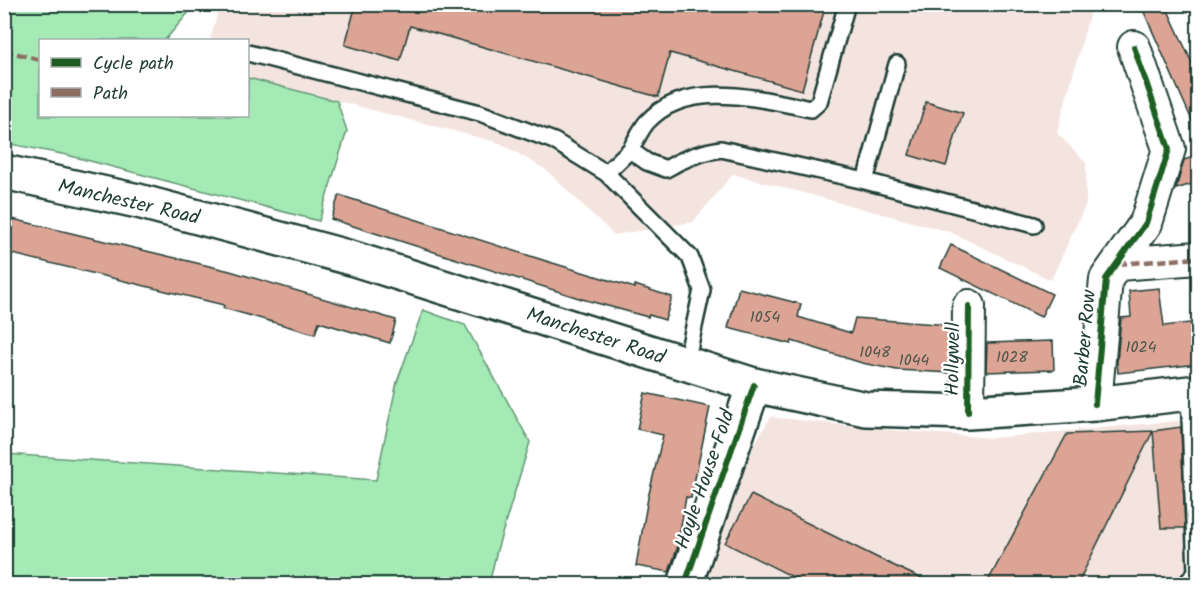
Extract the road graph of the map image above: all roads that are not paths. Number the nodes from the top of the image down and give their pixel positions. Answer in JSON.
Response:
{"nodes":[{"id":1,"x":847,"y":4,"type":"edge"},
{"id":2,"x":1134,"y":47,"type":"dead end"},
{"id":3,"x":249,"y":53,"type":"edge"},
{"id":4,"x":897,"y":64,"type":"dead end"},
{"id":5,"x":630,"y":150,"type":"junction"},
{"id":6,"x":4,"y":172,"type":"edge"},
{"id":7,"x":606,"y":173,"type":"junction"},
{"id":8,"x":865,"y":181,"type":"junction"},
{"id":9,"x":1034,"y":225,"type":"dead end"},
{"id":10,"x":1198,"y":258,"type":"edge"},
{"id":11,"x":1118,"y":264,"type":"junction"},
{"id":12,"x":969,"y":306,"type":"dead end"},
{"id":13,"x":686,"y":363,"type":"junction"},
{"id":14,"x":754,"y":385,"type":"junction"},
{"id":15,"x":1194,"y":393,"type":"edge"},
{"id":16,"x":1095,"y":404,"type":"junction"},
{"id":17,"x":968,"y":412,"type":"junction"},
{"id":18,"x":685,"y":585,"type":"edge"},
{"id":19,"x":1186,"y":585,"type":"edge"}],
"edges":[{"from":1,"to":5,"type":"lane"},
{"from":2,"to":11,"type":"street","name":"Barber Row"},
{"from":3,"to":7,"type":"lane"},
{"from":4,"to":8,"type":"lane"},
{"from":5,"to":7,"type":"lane"},
{"from":5,"to":8,"type":"lane"},
{"from":6,"to":13,"type":"main road","name":"Manchester Road"},
{"from":7,"to":13,"type":"lane"},
{"from":8,"to":9,"type":"lane"},
{"from":10,"to":11,"type":"street"},
{"from":11,"to":16,"type":"street","name":"Barber Row"},
{"from":12,"to":17,"type":"street","name":"Hollywell"},
{"from":13,"to":14,"type":"main road","name":"Manchester Road"},
{"from":14,"to":17,"type":"main road","name":"Manchester Road"},
{"from":14,"to":18,"type":"main road","name":"Hoyle House Fold"},
{"from":15,"to":16,"type":"main road","name":"Manchester Road"},
{"from":15,"to":19,"type":"lane"},
{"from":16,"to":17,"type":"main road","name":"Manchester Road"}]}
